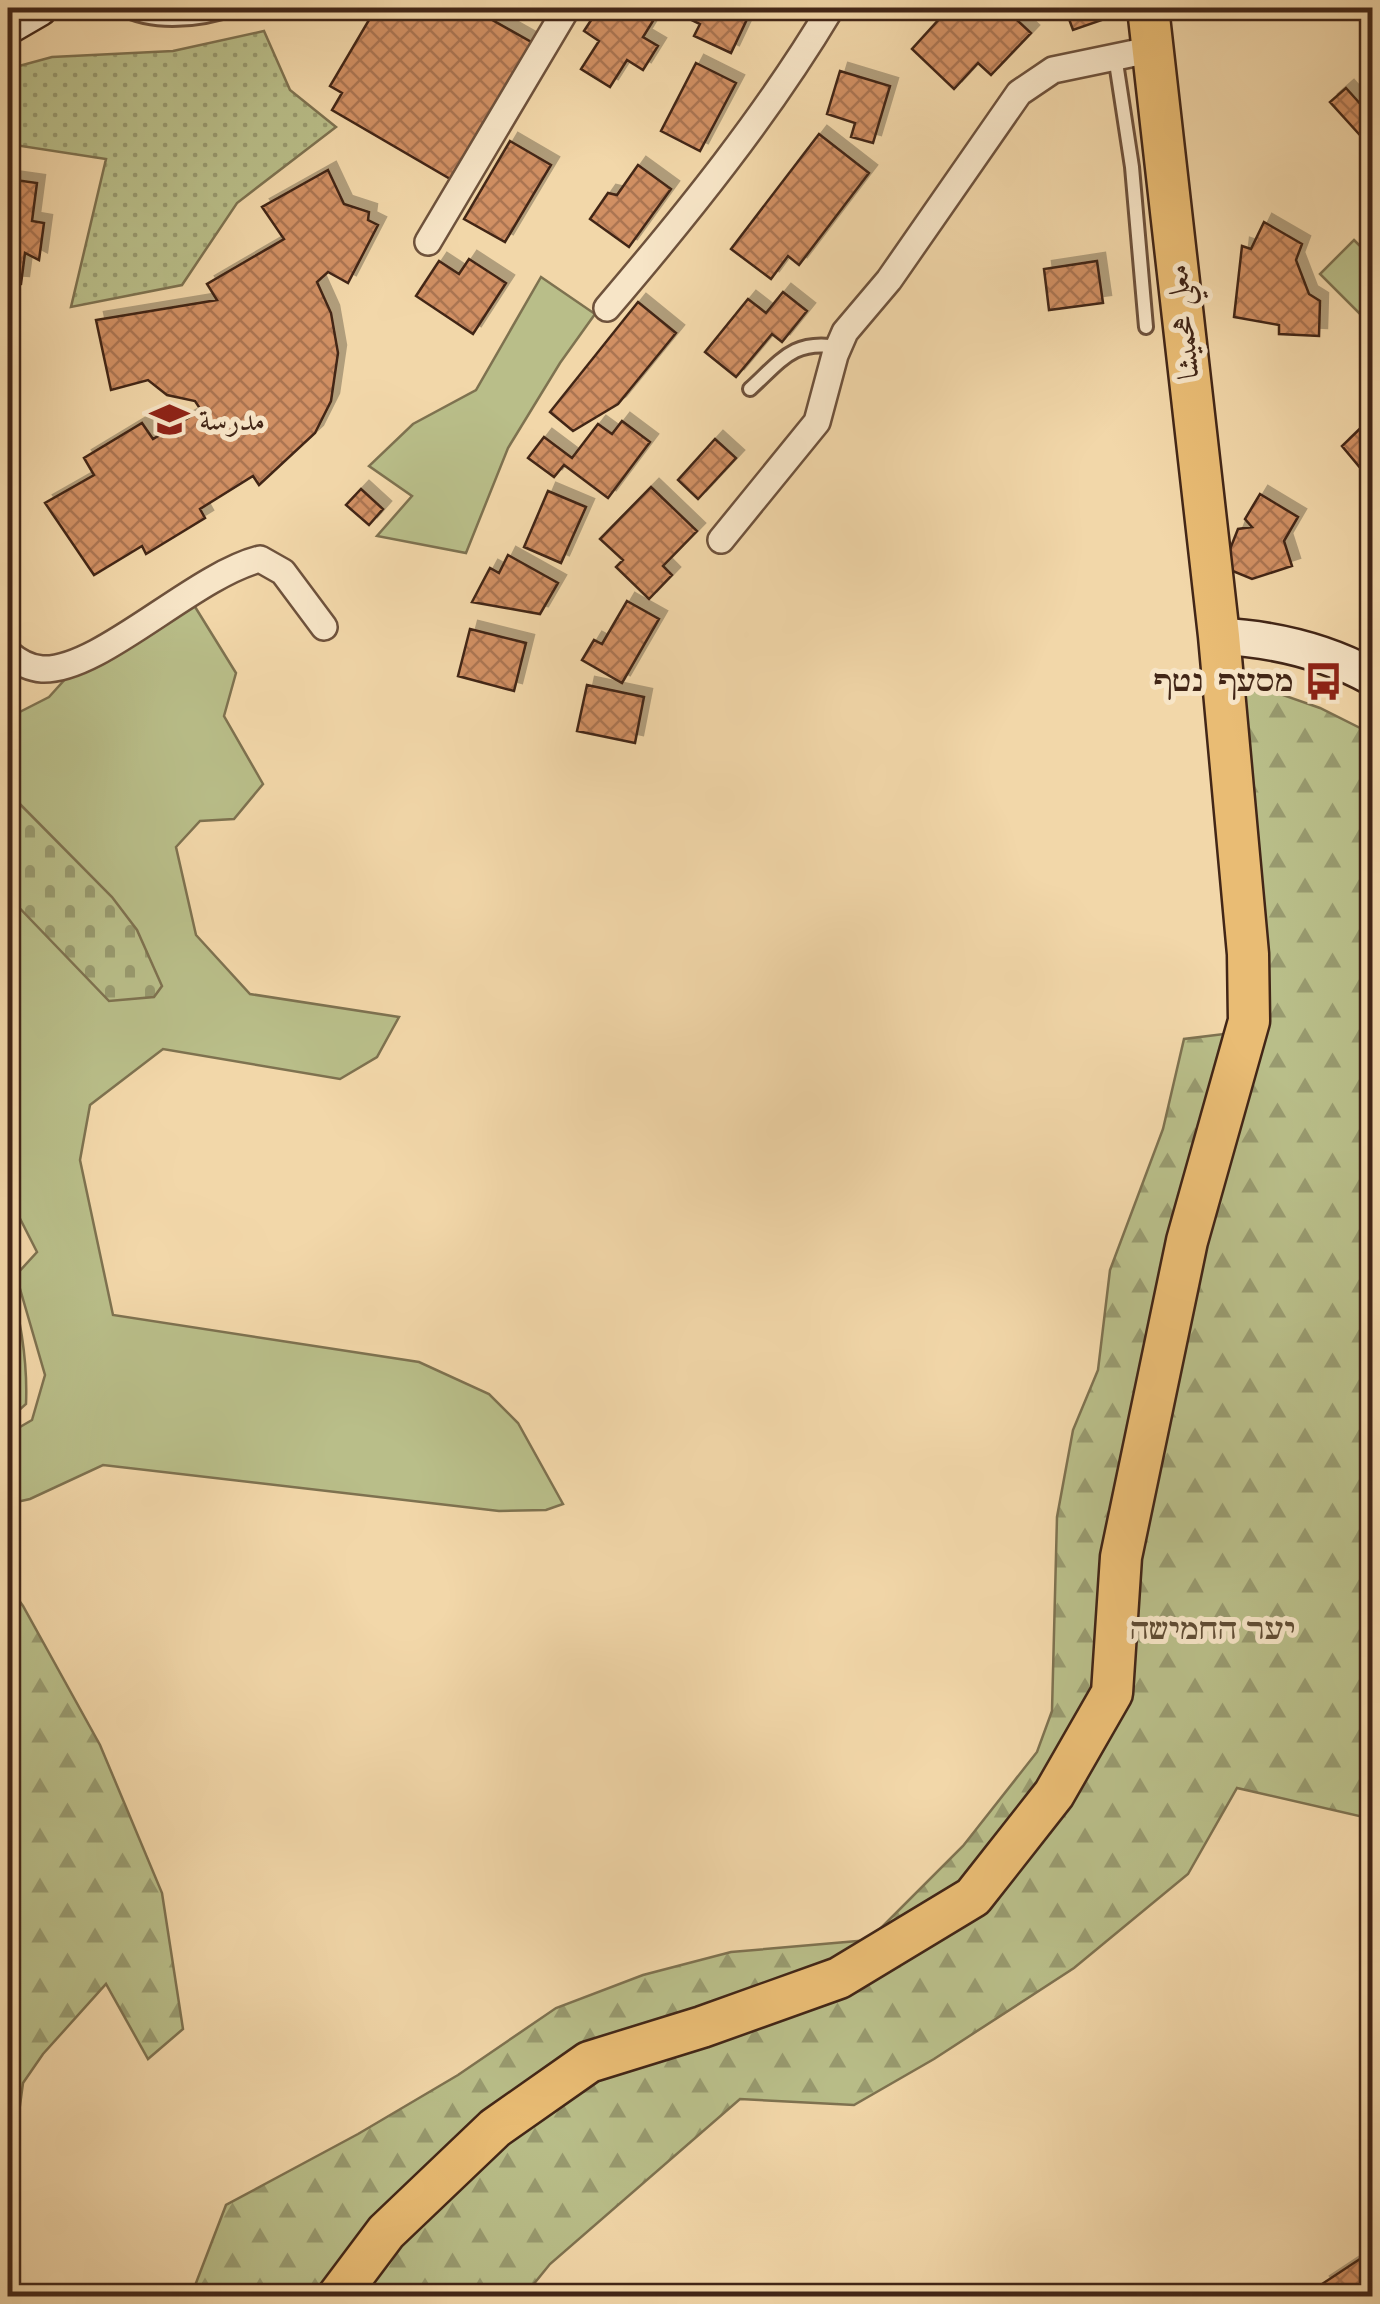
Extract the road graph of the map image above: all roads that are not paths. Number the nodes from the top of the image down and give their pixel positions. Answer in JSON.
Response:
{"nodes":[{"id":1,"x":16,"y":8,"type":"edge"},
{"id":2,"x":39,"y":8,"type":"edge"},
{"id":3,"x":122,"y":8,"type":"edge"},
{"id":4,"x":235,"y":8,"type":"edge"},
{"id":5,"x":567,"y":8,"type":"edge"},
{"id":6,"x":831,"y":8,"type":"edge"},
{"id":7,"x":1148,"y":8,"type":"edge"},
{"id":8,"x":8,"y":25,"type":"edge"},
{"id":9,"x":1134,"y":52,"type":"junction"},
{"id":10,"x":428,"y":242,"type":"dead end"},
{"id":11,"x":606,"y":308,"type":"dead end"},
{"id":12,"x":1146,"y":327,"type":"dead end"},
{"id":13,"x":838,"y":347,"type":"junction"},
{"id":14,"x":750,"y":389,"type":"dead end"},
{"id":15,"x":721,"y":540,"type":"dead end"},
{"id":16,"x":324,"y":627,"type":"dead end"},
{"id":17,"x":1218,"y":636,"type":"junction"},
{"id":18,"x":8,"y":653,"type":"edge"},
{"id":19,"x":1372,"y":678,"type":"edge"},
{"id":20,"x":338,"y":2296,"type":"edge"}],
"edges":[{"from":1,"to":8,"type":"main road"},
{"from":2,"to":8,"type":"main road"},
{"from":3,"to":4,"type":"lane"},
{"from":5,"to":10,"type":"street"},
{"from":6,"to":11,"type":"street"},
{"from":7,"to":9,"type":"main road","name":"معلي هحميشا"},
{"from":9,"to":12,"type":"lane"},
{"from":9,"to":13,"type":"street"},
{"from":9,"to":17,"type":"main road","name":"معلي هحميشا"},
{"from":13,"to":14,"type":"lane"},
{"from":13,"to":15,"type":"street"},
{"from":16,"to":18,"type":"street"},
{"from":17,"to":19,"type":"main road"},
{"from":17,"to":20,"type":"main road","name":"معلي هحميشا"}]}
